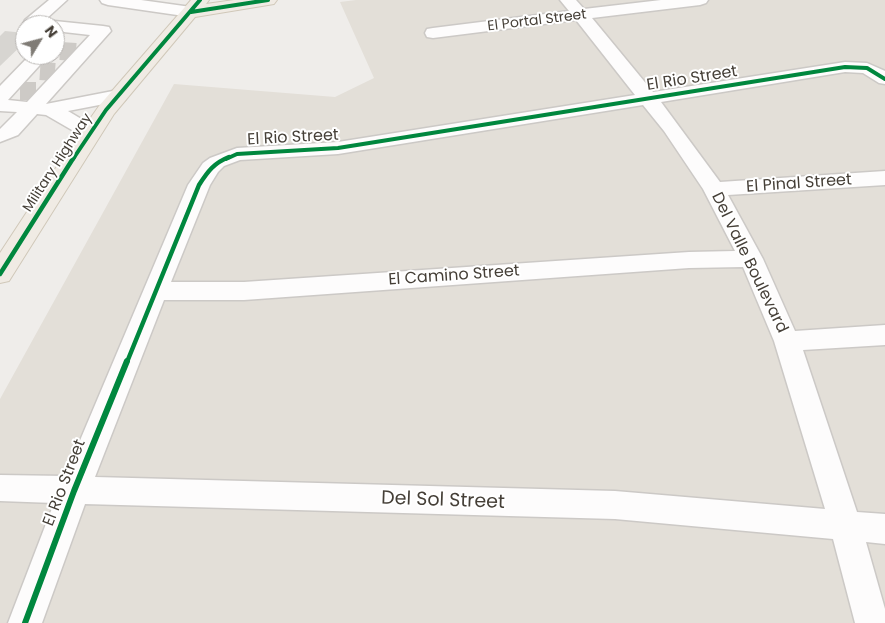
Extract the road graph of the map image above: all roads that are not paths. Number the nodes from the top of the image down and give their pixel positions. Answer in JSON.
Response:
{"nodes":[{"id":1,"x":59,"y":0,"type":"edge"},
{"id":2,"x":108,"y":0,"type":"edge"},
{"id":3,"x":268,"y":0,"type":"edge"},
{"id":4,"x":700,"y":0,"type":"edge"},
{"id":5,"x":195,"y":6,"type":"edge"},
{"id":6,"x":575,"y":8,"type":"edge"},
{"id":7,"x":42,"y":15,"type":"edge"},
{"id":8,"x":434,"y":33,"type":"dead end"},
{"id":9,"x":46,"y":69,"type":"edge"},
{"id":10,"x":876,"y":74,"type":"edge"},
{"id":11,"x":118,"y":96,"type":"junction"},
{"id":12,"x":648,"y":99,"type":"junction"},
{"id":13,"x":91,"y":133,"type":"junction"},
{"id":14,"x":0,"y":136,"type":"edge"},
{"id":15,"x":885,"y":178,"type":"edge"},
{"id":16,"x":714,"y":189,"type":"junction"},
{"id":17,"x":751,"y":258,"type":"junction"},
{"id":18,"x":0,"y":274,"type":"edge"},
{"id":19,"x":157,"y":291,"type":"junction"},
{"id":20,"x":885,"y":335,"type":"edge"},
{"id":21,"x":787,"y":341,"type":"junction"},
{"id":22,"x":0,"y":488,"type":"edge"},
{"id":23,"x":74,"y":491,"type":"junction"},
{"id":24,"x":846,"y":527,"type":"junction"},
{"id":25,"x":885,"y":530,"type":"edge"},
{"id":26,"x":25,"y":623,"type":"edge"},
{"id":27,"x":872,"y":623,"type":"edge"}],
"edges":[{"from":1,"to":7,"type":"street"},
{"from":2,"to":5,"type":"street"},
{"from":3,"to":5,"type":"main road"},
{"from":4,"to":6,"type":"street","name":"El Portal Street"},
{"from":5,"to":11,"type":"main road","name":"Military Highway"},
{"from":6,"to":8,"type":"street","name":"El Portal Street"},
{"from":6,"to":12,"type":"street","name":"Del Valle Boulevard"},
{"from":9,"to":11,"type":"street"},
{"from":9,"to":13,"type":"street"},
{"from":9,"to":14,"type":"street"},
{"from":10,"to":12,"type":"street","name":"El Rio Street"},
{"from":11,"to":13,"type":"main road","name":"Military Highway"},
{"from":12,"to":16,"type":"street","name":"Del Valle Boulevard"},
{"from":12,"to":19,"type":"street","name":"El Rio Street"},
{"from":13,"to":18,"type":"main road","name":"Military Highway"},
{"from":15,"to":16,"type":"street","name":"El Pinal Street"},
{"from":16,"to":17,"type":"street","name":"Del Valle Boulevard"},
{"from":17,"to":19,"type":"street","name":"El Camino Street"},
{"from":17,"to":21,"type":"street","name":"Del Valle Boulevard"},
{"from":19,"to":23,"type":"street","name":"El Rio Street"},
{"from":20,"to":21,"type":"street"},
{"from":21,"to":24,"type":"street","name":"Del Valle Boulevard"},
{"from":22,"to":23,"type":"street","name":"Del Sol Street"},
{"from":23,"to":24,"type":"street","name":"Del Sol Street"},
{"from":23,"to":26,"type":"street","name":"El Rio Street"},
{"from":24,"to":25,"type":"street","name":"Del Sol Street"},
{"from":24,"to":27,"type":"street","name":"Del Valle Boulevard"}]}
